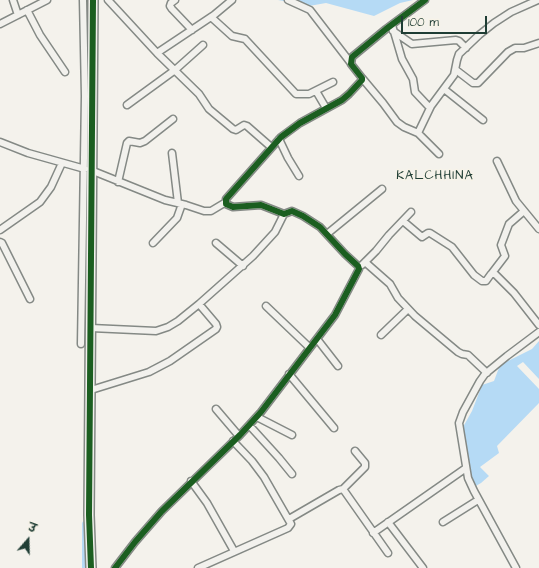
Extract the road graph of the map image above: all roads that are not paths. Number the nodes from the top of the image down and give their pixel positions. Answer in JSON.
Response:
{"nodes":[{"id":1,"x":13,"y":0,"type":"edge"},
{"id":2,"x":47,"y":0,"type":"edge"},
{"id":3,"x":83,"y":0,"type":"edge"},
{"id":4,"x":93,"y":0,"type":"edge"},
{"id":5,"x":108,"y":0,"type":"edge"},
{"id":6,"x":175,"y":0,"type":"edge"},
{"id":7,"x":232,"y":0,"type":"edge"},
{"id":8,"x":288,"y":0,"type":"edge"},
{"id":9,"x":425,"y":0,"type":"edge"},
{"id":10,"x":538,"y":0,"type":"edge"},
{"id":11,"x":27,"y":10,"type":"junction"},
{"id":12,"x":18,"y":15,"type":"junction"},
{"id":13,"x":211,"y":17,"type":"junction"},
{"id":14,"x":0,"y":24,"type":"edge"},
{"id":15,"x":393,"y":28,"type":"junction"},
{"id":16,"x":192,"y":30,"type":"junction"},
{"id":17,"x":539,"y":42,"type":"edge"},
{"id":18,"x":203,"y":46,"type":"dead end"},
{"id":19,"x":466,"y":48,"type":"junction"},
{"id":20,"x":157,"y":53,"type":"junction"},
{"id":21,"x":350,"y":62,"type":"junction"},
{"id":22,"x":175,"y":70,"type":"junction"},
{"id":23,"x":456,"y":70,"type":"junction"},
{"id":24,"x":65,"y":72,"type":"dead end"},
{"id":25,"x":362,"y":78,"type":"junction"},
{"id":26,"x":332,"y":82,"type":"dead end"},
{"id":27,"x":444,"y":89,"type":"junction"},
{"id":28,"x":316,"y":91,"type":"junction"},
{"id":29,"x":127,"y":105,"type":"dead end"},
{"id":30,"x":326,"y":108,"type":"junction"},
{"id":31,"x":430,"y":108,"type":"junction"},
{"id":32,"x":173,"y":119,"type":"dead end"},
{"id":33,"x":482,"y":120,"type":"dead end"},
{"id":34,"x":418,"y":133,"type":"junction"},
{"id":35,"x":279,"y":140,"type":"junction"},
{"id":36,"x":0,"y":142,"type":"edge"},
{"id":37,"x":271,"y":147,"type":"junction"},
{"id":38,"x":172,"y":153,"type":"dead end"},
{"id":39,"x":440,"y":154,"type":"dead end"},
{"id":40,"x":497,"y":161,"type":"dead end"},
{"id":41,"x":62,"y":163,"type":"junction"},
{"id":42,"x":89,"y":170,"type":"junction"},
{"id":43,"x":299,"y":176,"type":"dead end"},
{"id":44,"x":118,"y":182,"type":"junction"},
{"id":45,"x":382,"y":189,"type":"dead end"},
{"id":46,"x":226,"y":202,"type":"junction"},
{"id":47,"x":180,"y":204,"type":"junction"},
{"id":48,"x":524,"y":211,"type":"junction"},
{"id":49,"x":412,"y":212,"type":"dead end"},
{"id":50,"x":284,"y":214,"type":"junction"},
{"id":51,"x":403,"y":221,"type":"junction"},
{"id":52,"x":539,"y":229,"type":"edge"},
{"id":53,"x":0,"y":230,"type":"edge"},
{"id":54,"x":327,"y":234,"type":"junction"},
{"id":55,"x":0,"y":242,"type":"edge"},
{"id":56,"x":153,"y":243,"type":"dead end"},
{"id":57,"x":216,"y":243,"type":"dead end"},
{"id":58,"x":365,"y":262,"type":"junction"},
{"id":59,"x":243,"y":266,"type":"junction"},
{"id":60,"x":359,"y":268,"type":"junction"},
{"id":61,"x":492,"y":274,"type":"junction"},
{"id":62,"x":30,"y":299,"type":"dead end"},
{"id":63,"x":199,"y":304,"type":"junction"},
{"id":64,"x":266,"y":306,"type":"dead end"},
{"id":65,"x":408,"y":309,"type":"junction"},
{"id":66,"x":539,"y":325,"type":"edge"},
{"id":67,"x":91,"y":328,"type":"junction"},
{"id":68,"x":539,"y":332,"type":"edge"},
{"id":69,"x":381,"y":335,"type":"dead end"},
{"id":70,"x":317,"y":339,"type":"junction"},
{"id":71,"x":81,"y":344,"type":"dead end"},
{"id":72,"x":310,"y":348,"type":"junction"},
{"id":73,"x":338,"y":366,"type":"dead end"},
{"id":74,"x":487,"y":373,"type":"junction"},
{"id":75,"x":289,"y":374,"type":"junction"},
{"id":76,"x":91,"y":390,"type":"junction"},
{"id":77,"x":216,"y":409,"type":"dead end"},
{"id":78,"x":257,"y":417,"type":"junction"},
{"id":79,"x":249,"y":425,"type":"junction"},
{"id":80,"x":334,"y":428,"type":"dead end"},
{"id":81,"x":292,"y":435,"type":"dead end"},
{"id":82,"x":239,"y":436,"type":"junction"},
{"id":83,"x":233,"y":441,"type":"junction"},
{"id":84,"x":355,"y":451,"type":"dead end"},
{"id":85,"x":466,"y":468,"type":"junction"},
{"id":86,"x":292,"y":474,"type":"dead end"},
{"id":87,"x":191,"y":481,"type":"junction"},
{"id":88,"x":343,"y":489,"type":"junction"},
{"id":89,"x":478,"y":500,"type":"junction"},
{"id":90,"x":289,"y":519,"type":"junction"},
{"id":91,"x":388,"y":522,"type":"junction"},
{"id":92,"x":443,"y":522,"type":"dead end"},
{"id":93,"x":374,"y":533,"type":"junction"},
{"id":94,"x":234,"y":551,"type":"junction"},
{"id":95,"x":388,"y":553,"type":"dead end"},
{"id":96,"x":91,"y":568,"type":"edge"},
{"id":97,"x":114,"y":568,"type":"edge"},
{"id":98,"x":198,"y":568,"type":"edge"},
{"id":99,"x":423,"y":568,"type":"edge"},
{"id":100,"x":516,"y":568,"type":"edge"}],
"edges":[{"from":1,"to":12,"type":"street"},
{"from":2,"to":11,"type":"street"},
{"from":3,"to":42,"type":"street"},
{"from":4,"to":42,"type":"street"},
{"from":5,"to":20,"type":"street"},
{"from":6,"to":16,"type":"street"},
{"from":7,"to":13,"type":"street"},
{"from":8,"to":21,"type":"street"},
{"from":9,"to":15,"type":"street"},
{"from":10,"to":19,"type":"street"},
{"from":11,"to":12,"type":"street"},
{"from":11,"to":24,"type":"street"},
{"from":12,"to":14,"type":"street"},
{"from":13,"to":16,"type":"street"},
{"from":13,"to":28,"type":"street"},
{"from":15,"to":19,"type":"street"},
{"from":15,"to":21,"type":"street"},
{"from":15,"to":31,"type":"street"},
{"from":16,"to":20,"type":"street"},
{"from":17,"to":23,"type":"street"},
{"from":18,"to":22,"type":"street"},
{"from":19,"to":23,"type":"street"},
{"from":20,"to":22,"type":"street"},
{"from":21,"to":25,"type":"street"},
{"from":22,"to":29,"type":"street"},
{"from":22,"to":37,"type":"street"},
{"from":23,"to":27,"type":"street"},
{"from":25,"to":30,"type":"street"},
{"from":25,"to":34,"type":"street"},
{"from":26,"to":28,"type":"street"},
{"from":27,"to":31,"type":"street"},
{"from":27,"to":33,"type":"street"},
{"from":28,"to":30,"type":"street"},
{"from":30,"to":35,"type":"street"},
{"from":31,"to":34,"type":"street"},
{"from":32,"to":44,"type":"street"},
{"from":34,"to":39,"type":"street"},
{"from":35,"to":37,"type":"street"},
{"from":35,"to":43,"type":"street"},
{"from":36,"to":41,"type":"street"},
{"from":37,"to":46,"type":"street"},
{"from":38,"to":47,"type":"street"},
{"from":40,"to":48,"type":"street"},
{"from":41,"to":42,"type":"street"},
{"from":41,"to":53,"type":"street"},
{"from":42,"to":44,"type":"street"},
{"from":42,"to":67,"type":"street"},
{"from":42,"to":71,"type":"street"},
{"from":44,"to":47,"type":"street"},
{"from":45,"to":54,"type":"street"},
{"from":46,"to":47,"type":"street"},
{"from":46,"to":50,"type":"street"},
{"from":47,"to":56,"type":"street"},
{"from":48,"to":52,"type":"street"},
{"from":48,"to":61,"type":"street"},
{"from":49,"to":51,"type":"street"},
{"from":50,"to":54,"type":"street"},
{"from":50,"to":59,"type":"street"},
{"from":51,"to":58,"type":"street"},
{"from":51,"to":61,"type":"street"},
{"from":54,"to":60,"type":"street"},
{"from":55,"to":62,"type":"street"},
{"from":57,"to":59,"type":"street"},
{"from":58,"to":60,"type":"street"},
{"from":58,"to":65,"type":"street"},
{"from":59,"to":63,"type":"street"},
{"from":60,"to":70,"type":"street"},
{"from":61,"to":66,"type":"street"},
{"from":63,"to":67,"type":"street"},
{"from":63,"to":76,"type":"street"},
{"from":64,"to":72,"type":"street"},
{"from":65,"to":69,"type":"street"},
{"from":65,"to":74,"type":"street"},
{"from":67,"to":76,"type":"street"},
{"from":68,"to":74,"type":"street"},
{"from":70,"to":72,"type":"street"},
{"from":70,"to":73,"type":"street"},
{"from":72,"to":75,"type":"street"},
{"from":74,"to":85,"type":"street"},
{"from":75,"to":78,"type":"street"},
{"from":75,"to":80,"type":"street"},
{"from":76,"to":96,"type":"street"},
{"from":77,"to":82,"type":"street"},
{"from":78,"to":79,"type":"street"},
{"from":78,"to":81,"type":"street"},
{"from":79,"to":82,"type":"street"},
{"from":79,"to":86,"type":"street"},
{"from":82,"to":83,"type":"street"},
{"from":83,"to":87,"type":"street"},
{"from":83,"to":90,"type":"street"},
{"from":84,"to":88,"type":"street"},
{"from":85,"to":89,"type":"street"},
{"from":85,"to":91,"type":"street"},
{"from":87,"to":94,"type":"street"},
{"from":87,"to":97,"type":"street"},
{"from":88,"to":90,"type":"street"},
{"from":88,"to":93,"type":"street"},
{"from":89,"to":92,"type":"street"},
{"from":89,"to":100,"type":"street"},
{"from":90,"to":94,"type":"street"},
{"from":91,"to":93,"type":"street"},
{"from":91,"to":99,"type":"street"},
{"from":93,"to":95,"type":"street"},
{"from":94,"to":98,"type":"street"}]}
